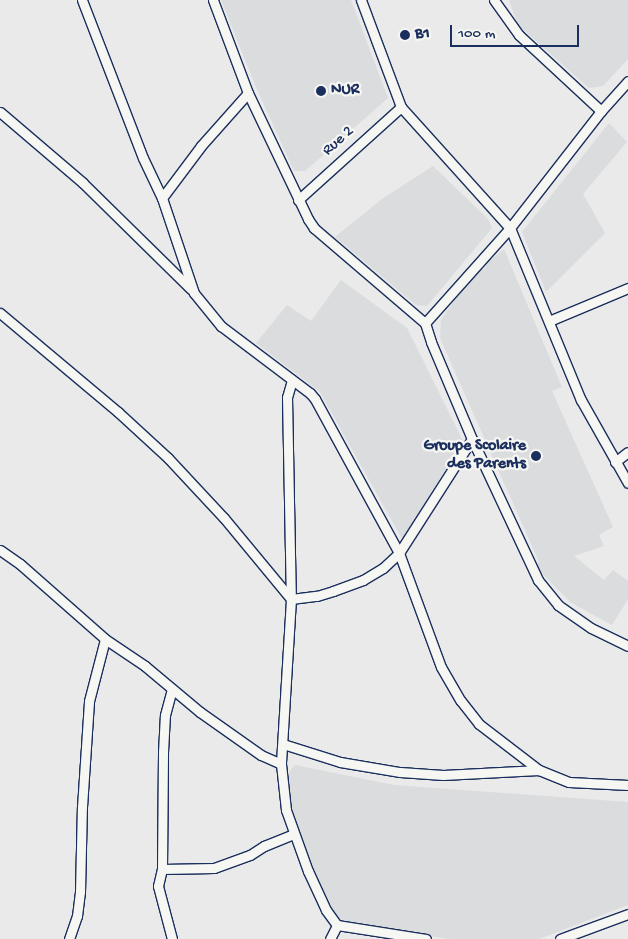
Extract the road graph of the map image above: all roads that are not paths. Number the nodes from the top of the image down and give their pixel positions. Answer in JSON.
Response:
{"nodes":[{"id":1,"x":82,"y":0,"type":"edge"},
{"id":2,"x":213,"y":0,"type":"edge"},
{"id":3,"x":361,"y":0,"type":"edge"},
{"id":4,"x":494,"y":0,"type":"edge"},
{"id":5,"x":628,"y":81,"type":"edge"},
{"id":6,"x":248,"y":93,"type":"junction"},
{"id":7,"x":401,"y":107,"type":"junction"},
{"id":8,"x":601,"y":111,"type":"junction"},
{"id":9,"x":0,"y":112,"type":"edge"},
{"id":10,"x":162,"y":198,"type":"junction"},
{"id":11,"x":298,"y":200,"type":"junction"},
{"id":12,"x":510,"y":228,"type":"junction"},
{"id":13,"x":627,"y":290,"type":"edge"},
{"id":14,"x":194,"y":293,"type":"junction"},
{"id":15,"x":0,"y":313,"type":"edge"},
{"id":16,"x":549,"y":321,"type":"junction"},
{"id":17,"x":425,"y":323,"type":"junction"},
{"id":18,"x":292,"y":380,"type":"junction"},
{"id":19,"x":472,"y":439,"type":"junction"},
{"id":20,"x":628,"y":452,"type":"edge"},
{"id":21,"x":615,"y":462,"type":"junction"},
{"id":22,"x":628,"y":483,"type":"edge"},
{"id":23,"x":0,"y":550,"type":"edge"},
{"id":24,"x":399,"y":554,"type":"junction"},
{"id":25,"x":291,"y":599,"type":"junction"},
{"id":26,"x":105,"y":639,"type":"junction"},
{"id":27,"x":628,"y":646,"type":"edge"},
{"id":28,"x":172,"y":688,"type":"junction"},
{"id":29,"x":283,"y":744,"type":"junction"},
{"id":30,"x":281,"y":764,"type":"junction"},
{"id":31,"x":539,"y":770,"type":"junction"},
{"id":32,"x":628,"y":785,"type":"edge"},
{"id":33,"x":293,"y":834,"type":"junction"},
{"id":34,"x":162,"y":869,"type":"junction"},
{"id":35,"x":628,"y":914,"type":"edge"},
{"id":36,"x":337,"y":925,"type":"junction"},
{"id":37,"x":69,"y":939,"type":"edge"},
{"id":38,"x":172,"y":939,"type":"edge"},
{"id":39,"x":330,"y":939,"type":"edge"},
{"id":40,"x":426,"y":939,"type":"edge"},
{"id":41,"x":560,"y":939,"type":"edge"}],
"edges":[{"from":1,"to":10,"type":"street"},
{"from":2,"to":6,"type":"street"},
{"from":3,"to":7,"type":"street"},
{"from":4,"to":8,"type":"street"},
{"from":5,"to":8,"type":"street"},
{"from":6,"to":10,"type":"street"},
{"from":6,"to":11,"type":"street"},
{"from":7,"to":11,"type":"street","name":"Rue 2"},
{"from":7,"to":12,"type":"street"},
{"from":8,"to":12,"type":"street"},
{"from":9,"to":14,"type":"street"},
{"from":10,"to":14,"type":"street"},
{"from":11,"to":17,"type":"street"},
{"from":12,"to":16,"type":"street"},
{"from":12,"to":17,"type":"street"},
{"from":13,"to":16,"type":"street"},
{"from":14,"to":18,"type":"street"},
{"from":15,"to":25,"type":"street"},
{"from":16,"to":21,"type":"street"},
{"from":17,"to":19,"type":"street"},
{"from":18,"to":24,"type":"street"},
{"from":18,"to":25,"type":"street"},
{"from":19,"to":24,"type":"street"},
{"from":19,"to":27,"type":"street"},
{"from":20,"to":21,"type":"street"},
{"from":21,"to":22,"type":"street"},
{"from":23,"to":26,"type":"street"},
{"from":24,"to":25,"type":"street"},
{"from":24,"to":31,"type":"street"},
{"from":25,"to":29,"type":"street"},
{"from":26,"to":28,"type":"street"},
{"from":26,"to":37,"type":"street"},
{"from":28,"to":30,"type":"street"},
{"from":28,"to":34,"type":"street"},
{"from":29,"to":30,"type":"street"},
{"from":29,"to":31,"type":"street"},
{"from":30,"to":33,"type":"street"},
{"from":31,"to":32,"type":"street"},
{"from":33,"to":34,"type":"street"},
{"from":33,"to":36,"type":"street"},
{"from":34,"to":38,"type":"street"},
{"from":35,"to":41,"type":"street"},
{"from":36,"to":39,"type":"street"},
{"from":36,"to":40,"type":"street"}]}
